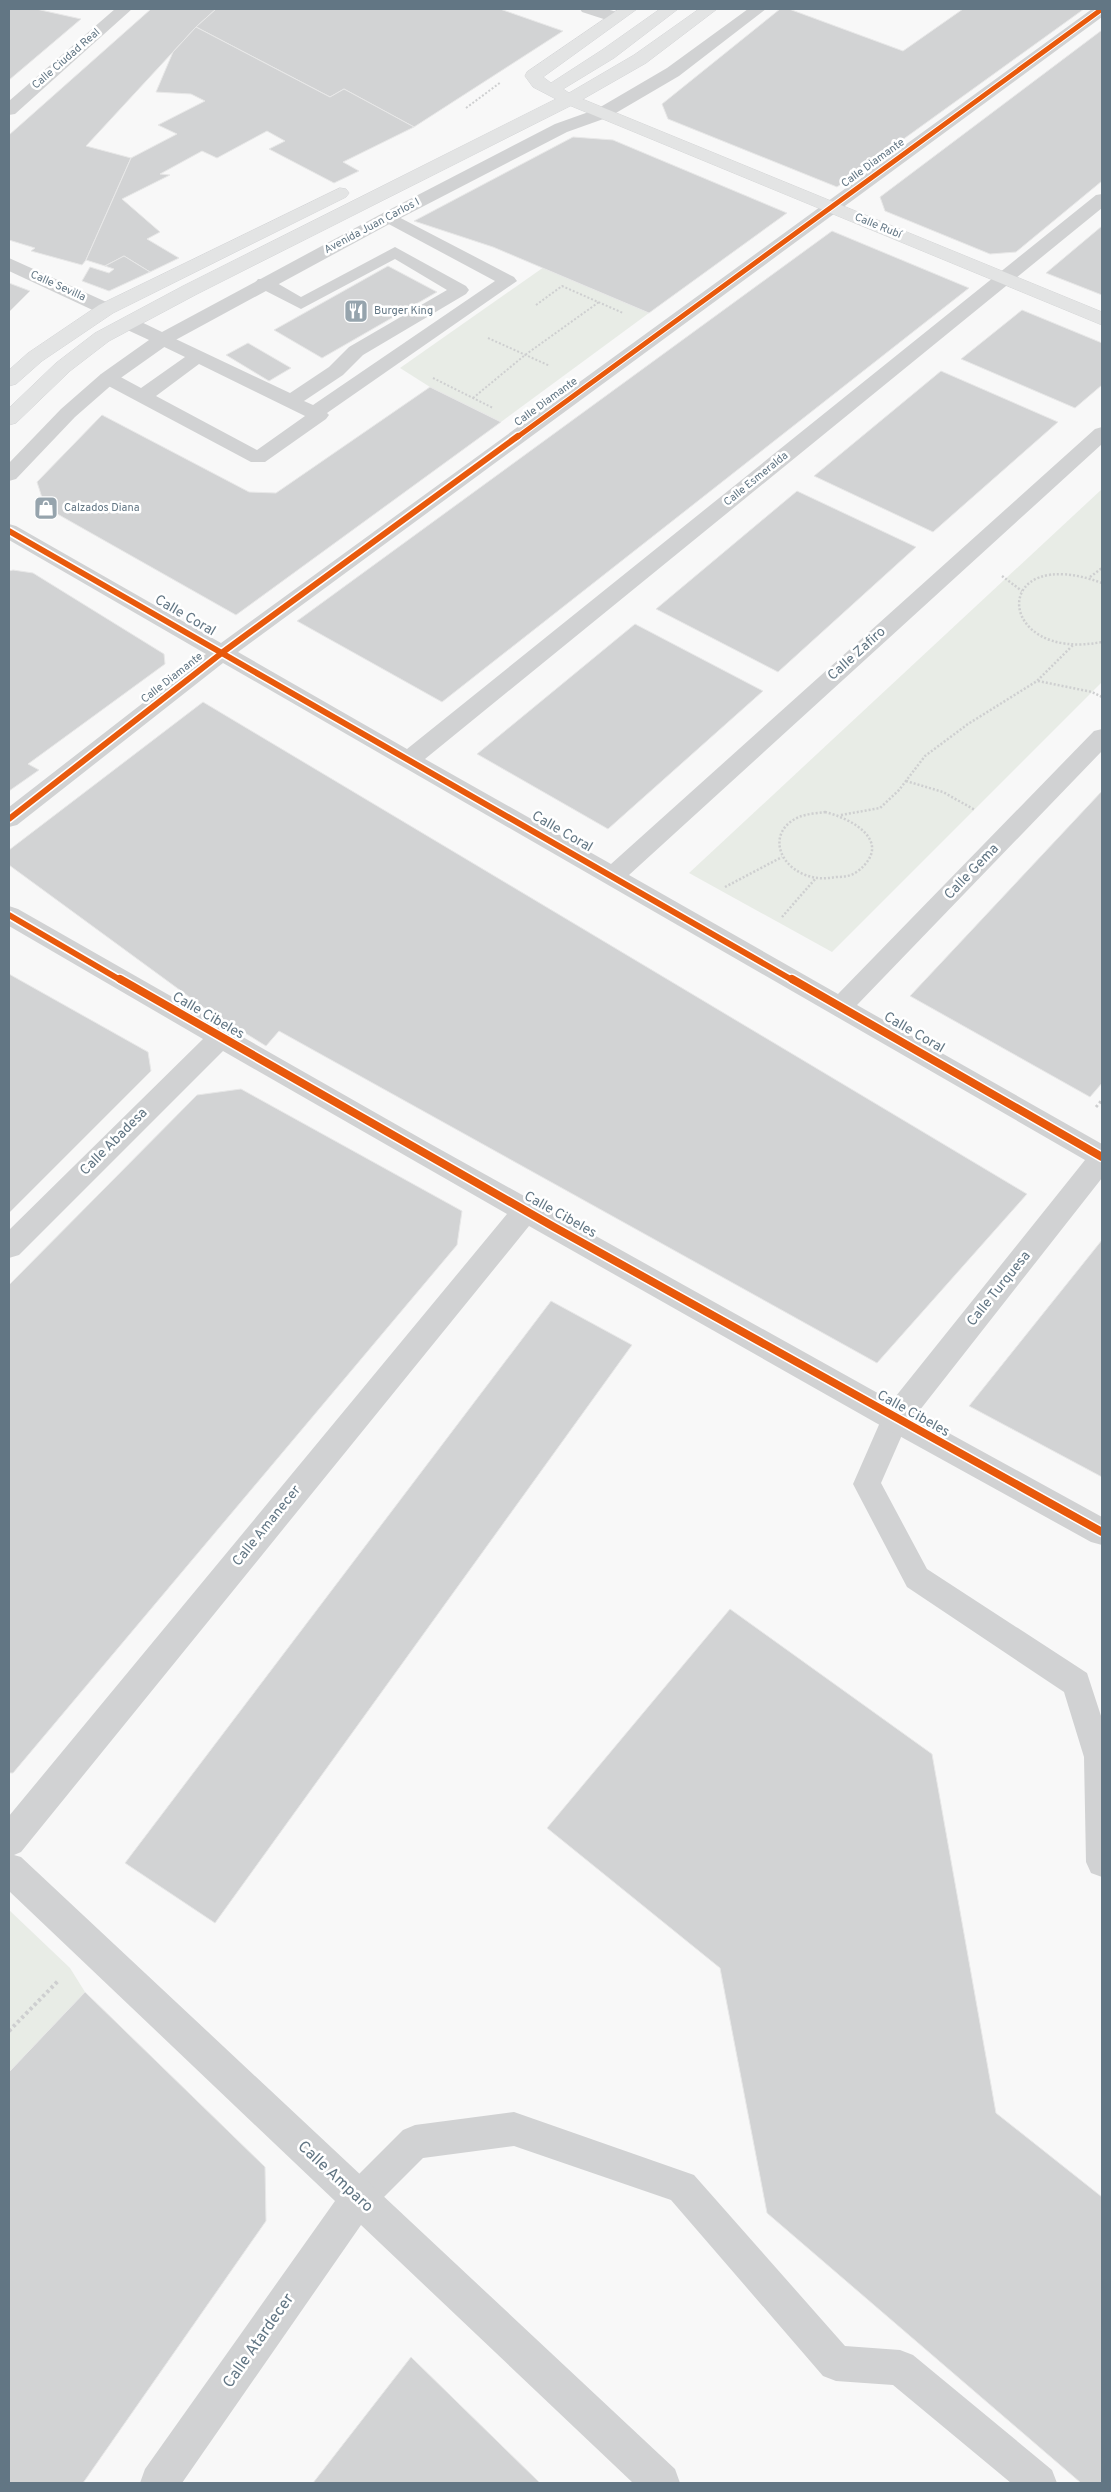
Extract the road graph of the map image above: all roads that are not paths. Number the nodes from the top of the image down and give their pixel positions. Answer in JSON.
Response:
{"nodes":[{"id":1,"x":99,"y":9,"type":"edge"},
{"id":2,"x":588,"y":9,"type":"edge"},
{"id":3,"x":670,"y":9,"type":"edge"},
{"id":4,"x":709,"y":9,"type":"edge"},
{"id":5,"x":758,"y":9,"type":"edge"},
{"id":6,"x":1102,"y":9,"type":"edge"},
{"id":7,"x":122,"y":11,"type":"edge"},
{"id":8,"x":622,"y":14,"type":"edge"},
{"id":9,"x":550,"y":90,"type":"junction"},
{"id":10,"x":570,"y":100,"type":"junction"},
{"id":11,"x":9,"y":110,"type":"edge"},
{"id":12,"x":603,"y":113,"type":"junction"},
{"id":13,"x":429,"y":151,"type":"dead end"},
{"id":14,"x":359,"y":184,"type":"dead end"},
{"id":15,"x":1102,"y":199,"type":"edge"},
{"id":16,"x":363,"y":203,"type":"junction"},
{"id":17,"x":832,"y":207,"type":"junction"},
{"id":18,"x":389,"y":217,"type":"junction"},
{"id":19,"x":9,"y":264,"type":"edge"},
{"id":20,"x":236,"y":267,"type":"junction"},
{"id":21,"x":1004,"y":278,"type":"junction"},
{"id":22,"x":264,"y":283,"type":"junction"},
{"id":23,"x":106,"y":309,"type":"junction"},
{"id":24,"x":1102,"y":319,"type":"edge"},
{"id":25,"x":128,"y":323,"type":"junction"},
{"id":26,"x":163,"y":339,"type":"junction"},
{"id":27,"x":198,"y":356,"type":"junction"},
{"id":28,"x":108,"y":378,"type":"junction"},
{"id":29,"x":9,"y":380,"type":"edge"},
{"id":30,"x":143,"y":396,"type":"junction"},
{"id":31,"x":291,"y":401,"type":"junction"},
{"id":32,"x":314,"y":413,"type":"junction"},
{"id":33,"x":9,"y":419,"type":"edge"},
{"id":34,"x":1102,"y":433,"type":"edge"},
{"id":35,"x":9,"y":476,"type":"edge"},
{"id":36,"x":9,"y":531,"type":"edge"},
{"id":37,"x":223,"y":652,"type":"junction"},
{"id":38,"x":1102,"y":737,"type":"edge"},
{"id":39,"x":410,"y":759,"type":"junction"},
{"id":40,"x":9,"y":819,"type":"edge"},
{"id":41,"x":613,"y":876,"type":"junction"},
{"id":42,"x":9,"y":915,"type":"edge"},
{"id":43,"x":841,"y":1006,"type":"junction"},
{"id":44,"x":220,"y":1038,"type":"junction"},
{"id":45,"x":1102,"y":1158,"type":"edge"},
{"id":46,"x":526,"y":1210,"type":"junction"},
{"id":47,"x":9,"y":1247,"type":"edge"},
{"id":48,"x":895,"y":1418,"type":"junction"},
{"id":49,"x":1102,"y":1532,"type":"edge"},
{"id":50,"x":9,"y":1841,"type":"edge"},
{"id":51,"x":1102,"y":1862,"type":"edge"},
{"id":52,"x":9,"y":1869,"type":"edge"},
{"id":53,"x":358,"y":2199,"type":"junction"},
{"id":54,"x":159,"y":2483,"type":"edge"},
{"id":55,"x":661,"y":2483,"type":"edge"},
{"id":56,"x":1039,"y":2483,"type":"edge"}],
"edges":[{"from":1,"to":7,"type":"street"},
{"from":2,"to":8,"type":"lane"},
{"from":3,"to":9,"type":"main road"},
{"from":4,"to":10,"type":"main road","name":"Avenida Juan Carlos I"},
{"from":5,"to":12,"type":"street","name":"Avenida Juan Carlos I"},
{"from":6,"to":17,"type":"street","name":"Calle Diamante"},
{"from":7,"to":11,"type":"street","name":"Calle Ciudad Real"},
{"from":8,"to":9,"type":"main road","name":"Calle Rubí"},
{"from":9,"to":10,"type":"main road","name":"Calle Rubí"},
{"from":9,"to":13,"type":"main road"},
{"from":10,"to":12,"type":"main road","name":"Calle Rubí"},
{"from":10,"to":16,"type":"main road","name":"Avenida Juan Carlos I"},
{"from":12,"to":17,"type":"main road","name":"Calle Rubí"},
{"from":12,"to":18,"type":"street","name":"Avenida Juan Carlos I"},
{"from":14,"to":23,"type":"main road"},
{"from":15,"to":21,"type":"street","name":"Calle Esmeralda"},
{"from":16,"to":18,"type":"street"},
{"from":16,"to":20,"type":"main road","name":"Avenida Juan Carlos I"},
{"from":17,"to":21,"type":"main road","name":"Calle Rubí"},
{"from":17,"to":37,"type":"street","name":"Calle Diamante"},
{"from":18,"to":22,"type":"street","name":"Avenida Juan Carlos I"},
{"from":18,"to":32,"type":"lane"},
{"from":19,"to":23,"type":"street","name":"Calle Sevilla"},
{"from":20,"to":22,"type":"street"},
{"from":20,"to":25,"type":"main road","name":"Avenida Juan Carlos I"},
{"from":21,"to":24,"type":"main road","name":"Calle Rubí"},
{"from":21,"to":39,"type":"street","name":"Calle Esmeralda"},
{"from":22,"to":26,"type":"street","name":"Avenida Juan Carlos I"},
{"from":22,"to":31,"type":"lane"},
{"from":23,"to":29,"type":"main road"},
{"from":25,"to":26,"type":"street"},
{"from":25,"to":33,"type":"main road","name":"Avenida Juan Carlos I"},
{"from":26,"to":27,"type":"lane"},
{"from":26,"to":28,"type":"street","name":"Avenida Juan Carlos I"},
{"from":27,"to":30,"type":"lane"},
{"from":27,"to":31,"type":"lane"},
{"from":28,"to":30,"type":"lane"},
{"from":28,"to":35,"type":"street","name":"Avenida Juan Carlos I"},
{"from":30,"to":32,"type":"lane"},
{"from":31,"to":32,"type":"lane"},
{"from":34,"to":41,"type":"street","name":"Calle Zafiro"},
{"from":36,"to":37,"type":"street","name":"Calle Coral"},
{"from":37,"to":39,"type":"street","name":"Calle Coral"},
{"from":37,"to":40,"type":"street","name":"Calle Diamante"},
{"from":38,"to":43,"type":"street","name":"Calle Gema"},
{"from":39,"to":41,"type":"street","name":"Calle Coral"},
{"from":41,"to":43,"type":"street","name":"Calle Coral"},
{"from":42,"to":44,"type":"street","name":"Calle Cibeles"},
{"from":43,"to":45,"type":"street","name":"Calle Coral"},
{"from":44,"to":46,"type":"street","name":"Calle Cibeles"},
{"from":44,"to":47,"type":"street","name":"Calle Abadesa"},
{"from":45,"to":48,"type":"street","name":"Calle Turquesa"},
{"from":46,"to":48,"type":"street","name":"Calle Cibeles"},
{"from":46,"to":50,"type":"street","name":"Calle Amanecer"},
{"from":48,"to":49,"type":"street","name":"Calle Cibeles"},
{"from":48,"to":51,"type":"lane"},
{"from":52,"to":53,"type":"street","name":"Calle Amparo"},
{"from":53,"to":54,"type":"street","name":"Calle Atardecer"},
{"from":53,"to":55,"type":"street","name":"Calle Amparo"},
{"from":53,"to":56,"type":"lane"}]}
